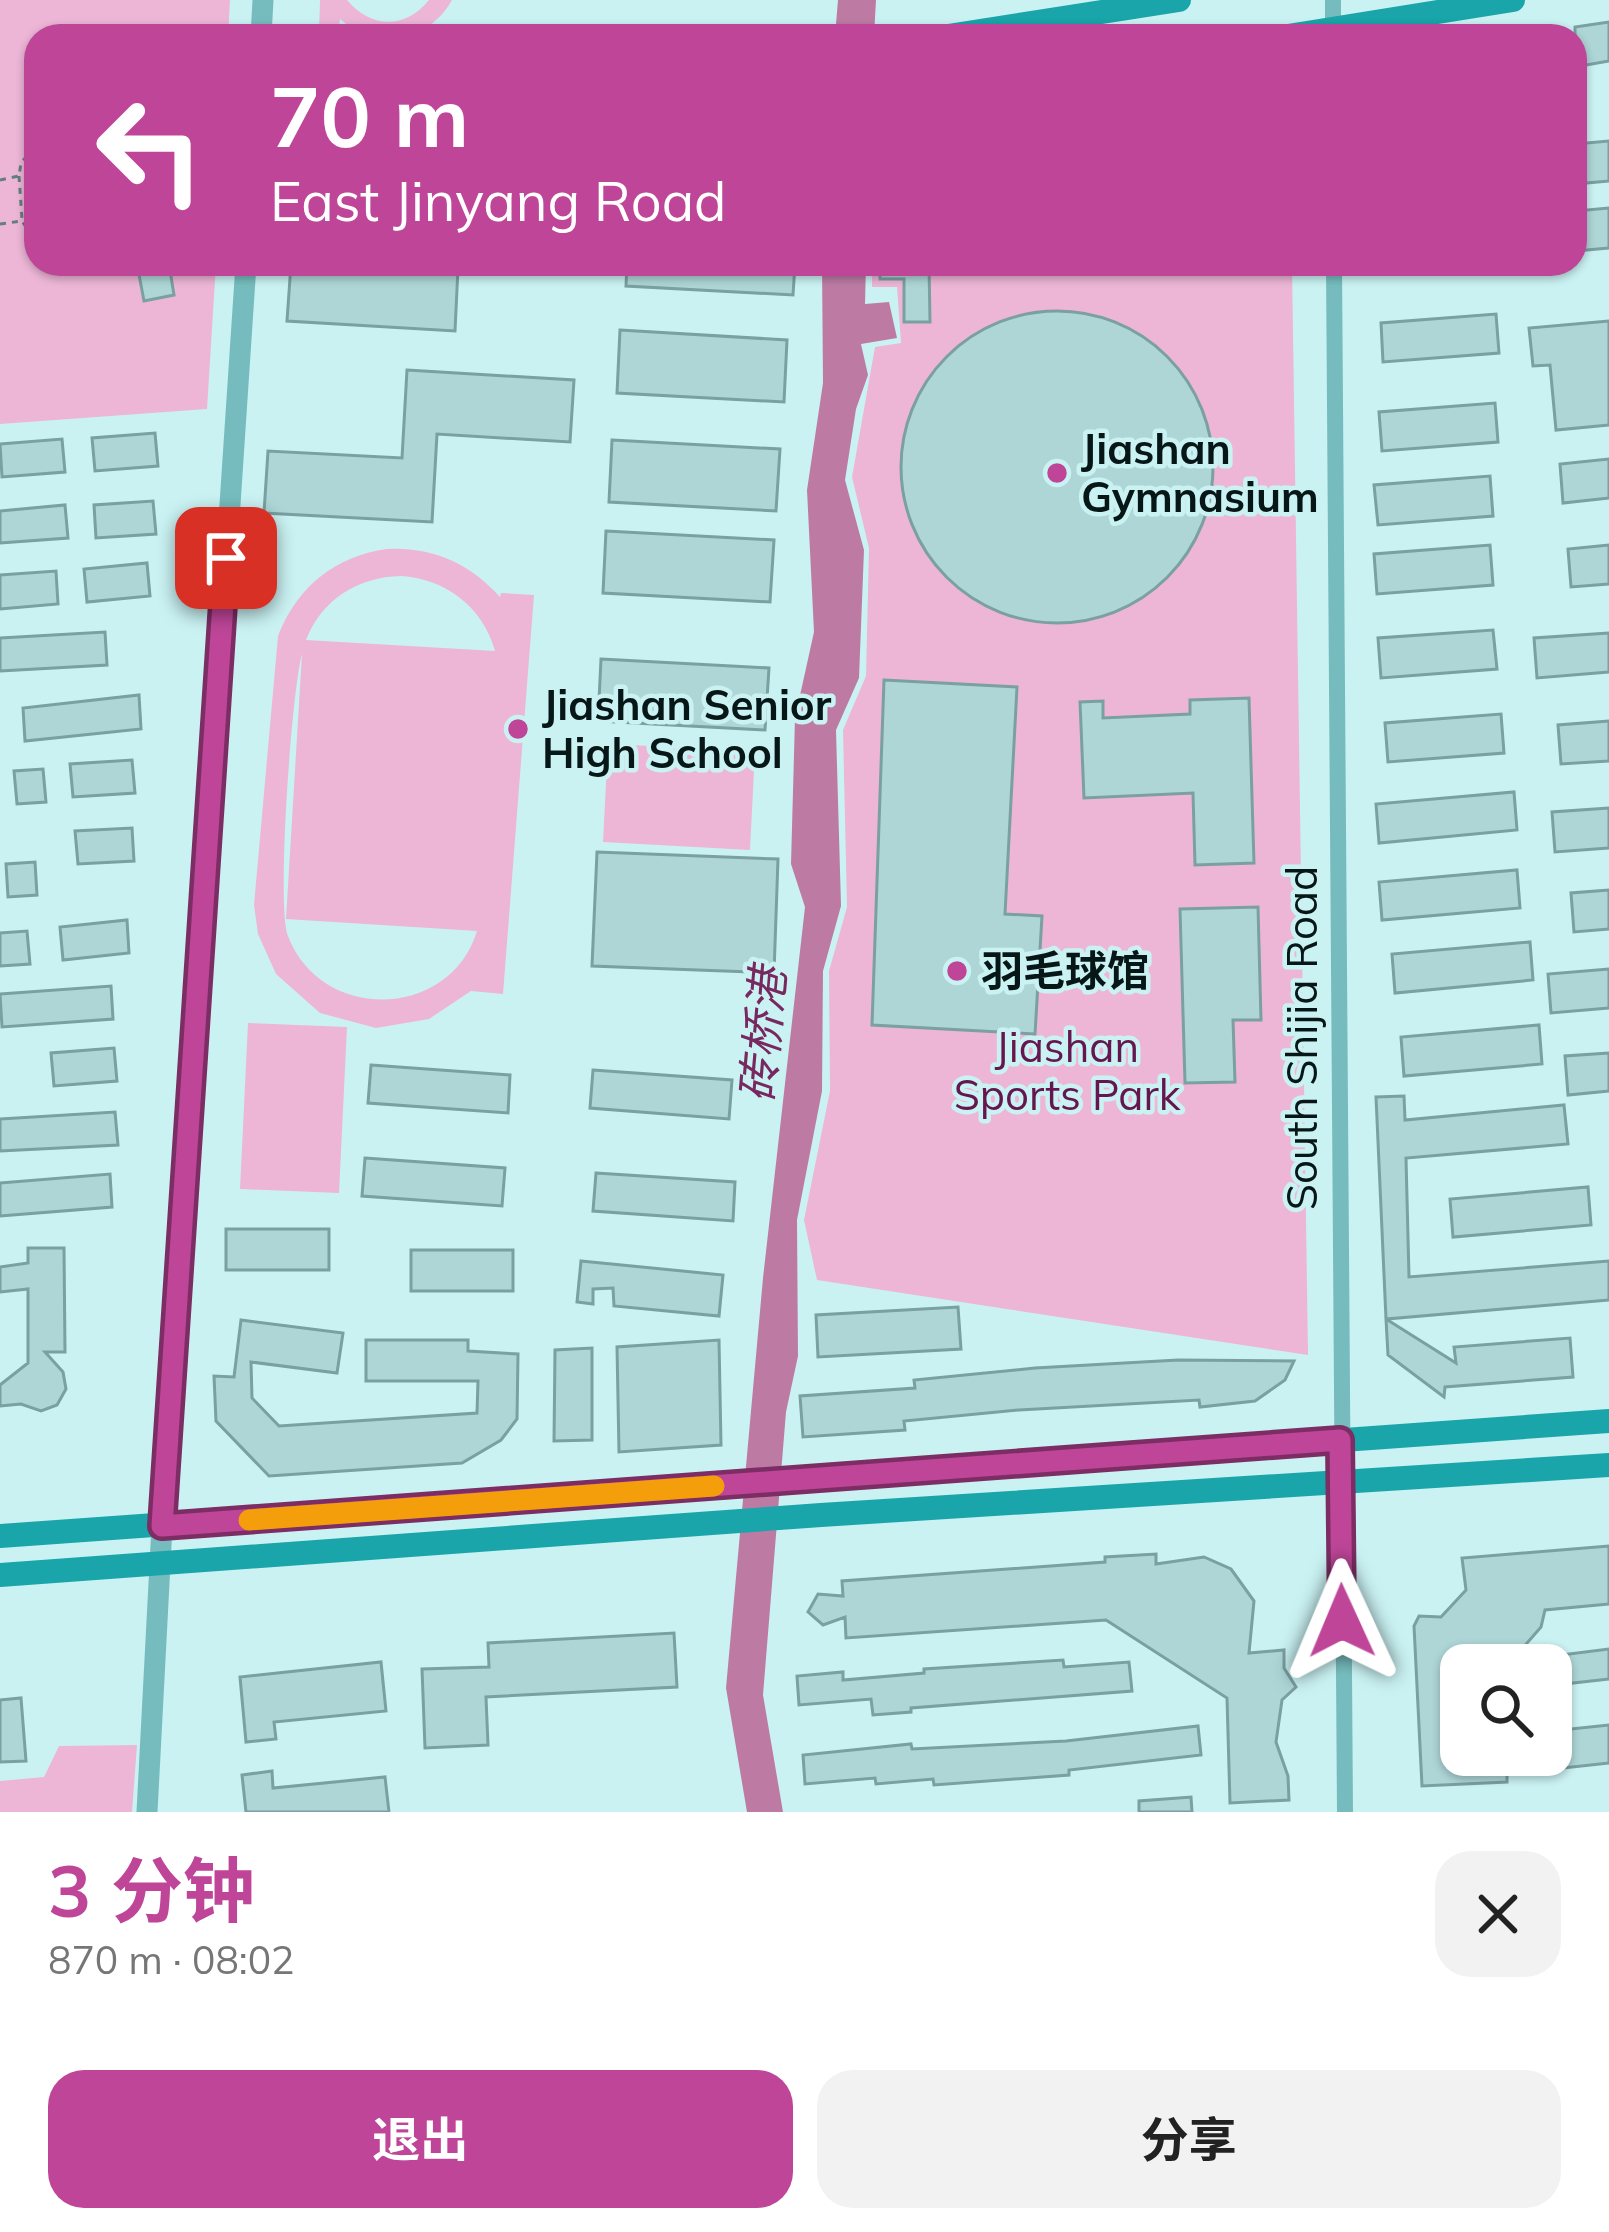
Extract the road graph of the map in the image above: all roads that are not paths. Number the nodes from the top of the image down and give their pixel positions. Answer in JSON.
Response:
{"nodes":[{"id":1,"x":1179,"y":0,"type":"edge"},
{"id":2,"x":1513,"y":0,"type":"edge"},
{"id":3,"x":1025,"y":24,"type":"edge"},
{"id":4,"x":1378,"y":24,"type":"edge"},
{"id":5,"x":245,"y":276,"type":"edge"},
{"id":6,"x":1334,"y":276,"type":"edge"},
{"id":7,"x":1609,"y":1421,"type":"edge"},
{"id":8,"x":1340,"y":1440,"type":"junction"},
{"id":9,"x":1609,"y":1465,"type":"edge"},
{"id":10,"x":1339,"y":1480,"type":"junction"},
{"id":11,"x":162,"y":1526,"type":"junction"},
{"id":12,"x":0,"y":1536,"type":"edge"},
{"id":13,"x":160,"y":1567,"type":"junction"},
{"id":14,"x":0,"y":1576,"type":"edge"},
{"id":15,"x":148,"y":1812,"type":"edge"},
{"id":16,"x":1345,"y":1812,"type":"edge"}],
"edges":[{"from":1,"to":3,"type":"main road"},
{"from":2,"to":4,"type":"main road"},
{"from":5,"to":11,"type":"street"},
{"from":6,"to":8,"type":"street","name":"South Shijia Road"},
{"from":7,"to":8,"type":"main road"},
{"from":8,"to":10,"type":"street","name":"South Shijia Road"},
{"from":8,"to":11,"type":"main road"},
{"from":9,"to":10,"type":"main road"},
{"from":10,"to":13,"type":"main road"},
{"from":10,"to":16,"type":"street","name":"South Shijia Road"},
{"from":11,"to":12,"type":"main road"},
{"from":11,"to":13,"type":"street"},
{"from":13,"to":14,"type":"main road"},
{"from":13,"to":15,"type":"street"}]}
